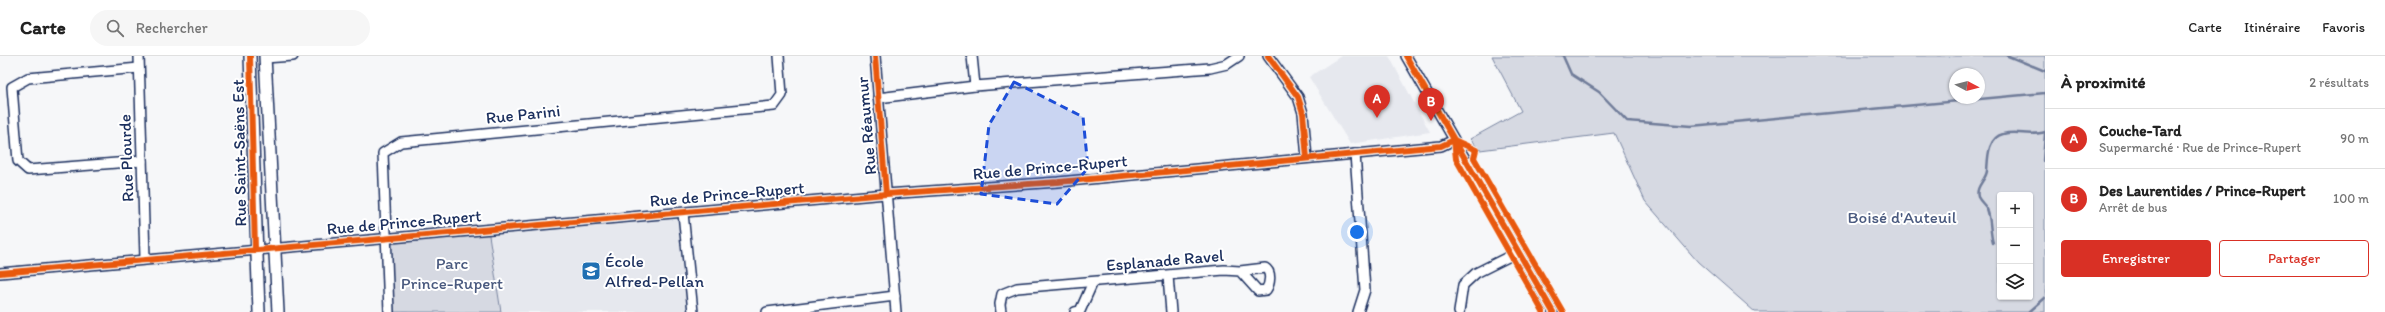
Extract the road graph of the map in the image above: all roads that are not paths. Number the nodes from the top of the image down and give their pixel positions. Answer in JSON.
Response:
{"nodes":[{"id":1,"x":139,"y":56,"type":"edge"},
{"id":2,"x":250,"y":56,"type":"edge"},
{"id":3,"x":293,"y":56,"type":"edge"},
{"id":4,"x":779,"y":56,"type":"edge"},
{"id":5,"x":875,"y":56,"type":"edge"},
{"id":6,"x":972,"y":56,"type":"edge"},
{"id":7,"x":1239,"y":56,"type":"edge"},
{"id":8,"x":1268,"y":56,"type":"edge"},
{"id":9,"x":1406,"y":56,"type":"edge"},
{"id":10,"x":265,"y":57,"type":"edge"},
{"id":11,"x":139,"y":68,"type":"junction"},
{"id":12,"x":975,"y":86,"type":"junction"},
{"id":13,"x":878,"y":98,"type":"junction"},
{"id":14,"x":1454,"y":140,"type":"junction"},
{"id":15,"x":1355,"y":154,"type":"junction"},
{"id":16,"x":1307,"y":158,"type":"junction"},
{"id":17,"x":142,"y":161,"type":"junction"},
{"id":18,"x":886,"y":194,"type":"junction"},
{"id":19,"x":683,"y":213,"type":"junction"},
{"id":20,"x":386,"y":238,"type":"junction"},
{"id":21,"x":276,"y":247,"type":"junction"},
{"id":22,"x":255,"y":249,"type":"junction"},
{"id":23,"x":1518,"y":252,"type":"junction"},
{"id":24,"x":145,"y":258,"type":"junction"},
{"id":25,"x":1240,"y":271,"type":"dead end"},
{"id":26,"x":0,"y":273,"type":"edge"},
{"id":27,"x":1168,"y":276,"type":"junction"},
{"id":28,"x":1093,"y":282,"type":"junction"},
{"id":29,"x":895,"y":296,"type":"junction"},
{"id":30,"x":795,"y":311,"type":"edge"},
{"id":31,"x":259,"y":312,"type":"edge"},
{"id":32,"x":278,"y":312,"type":"edge"},
{"id":33,"x":389,"y":312,"type":"edge"},
{"id":34,"x":693,"y":312,"type":"edge"},
{"id":35,"x":767,"y":312,"type":"edge"},
{"id":36,"x":896,"y":312,"type":"edge"},
{"id":37,"x":1001,"y":312,"type":"edge"},
{"id":38,"x":1075,"y":312,"type":"edge"},
{"id":39,"x":1171,"y":312,"type":"edge"},
{"id":40,"x":1358,"y":312,"type":"edge"},
{"id":41,"x":1459,"y":312,"type":"edge"},
{"id":42,"x":1552,"y":312,"type":"edge"}],
"edges":[{"from":1,"to":11,"type":"street","name":"Rue Plourde"},
{"from":2,"to":22,"type":"main road","name":"Rue Saint-Saëns Est"},
{"from":3,"to":10,"type":"street"},
{"from":4,"to":20,"type":"street","name":"Rue Parini"},
{"from":5,"to":13,"type":"street","name":"Rue Réaumur"},
{"from":6,"to":12,"type":"street"},
{"from":7,"to":12,"type":"street"},
{"from":8,"to":16,"type":"street"},
{"from":9,"to":14,"type":"street"},
{"from":10,"to":21,"type":"main road","name":"Rue Saint-Saëns Est"},
{"from":11,"to":17,"type":"street","name":"Rue Plourde"},
{"from":11,"to":17,"type":"street"},
{"from":12,"to":13,"type":"street"},
{"from":13,"to":18,"type":"street","name":"Rue Réaumur"},
{"from":14,"to":15,"type":"street","name":"Rue de Prince-Rupert"},
{"from":14,"to":23,"type":"street"},
{"from":15,"to":16,"type":"street","name":"Rue de Prince-Rupert"},
{"from":15,"to":40,"type":"street"},
{"from":16,"to":18,"type":"street","name":"Rue de Prince-Rupert"},
{"from":17,"to":24,"type":"street","name":"Rue Plourde"},
{"from":18,"to":19,"type":"street","name":"Rue de Prince-Rupert"},
{"from":18,"to":29,"type":"street","name":"Rue Réaumur"},
{"from":19,"to":20,"type":"street","name":"Rue de Prince-Rupert"},
{"from":19,"to":34,"type":"street"},
{"from":20,"to":21,"type":"street","name":"Rue de Prince-Rupert"},
{"from":20,"to":33,"type":"street","name":"Rue Parini"},
{"from":21,"to":22,"type":"street","name":"Rue de Prince-Rupert"},
{"from":21,"to":32,"type":"main road","name":"Rue Saint-Saëns Est"},
{"from":22,"to":24,"type":"street","name":"Rue de Prince-Rupert"},
{"from":22,"to":31,"type":"main road","name":"Rue Saint-Saëns Est"},
{"from":23,"to":41,"type":"street"},
{"from":23,"to":42,"type":"street"},
{"from":24,"to":26,"type":"street","name":"Rue de Prince-Rupert"},
{"from":25,"to":27,"type":"street","name":"Esplanade Ravel"},
{"from":27,"to":28,"type":"street","name":"Esplanade Ravel"},
{"from":27,"to":39,"type":"street"},
{"from":28,"to":37,"type":"street","name":"Esplanade Ravel"},
{"from":28,"to":38,"type":"street","name":"Esplanade Ravel"},
{"from":29,"to":30,"type":"street"},
{"from":29,"to":36,"type":"street","name":"Rue Réaumur"},
{"from":30,"to":35,"type":"street"}]}
